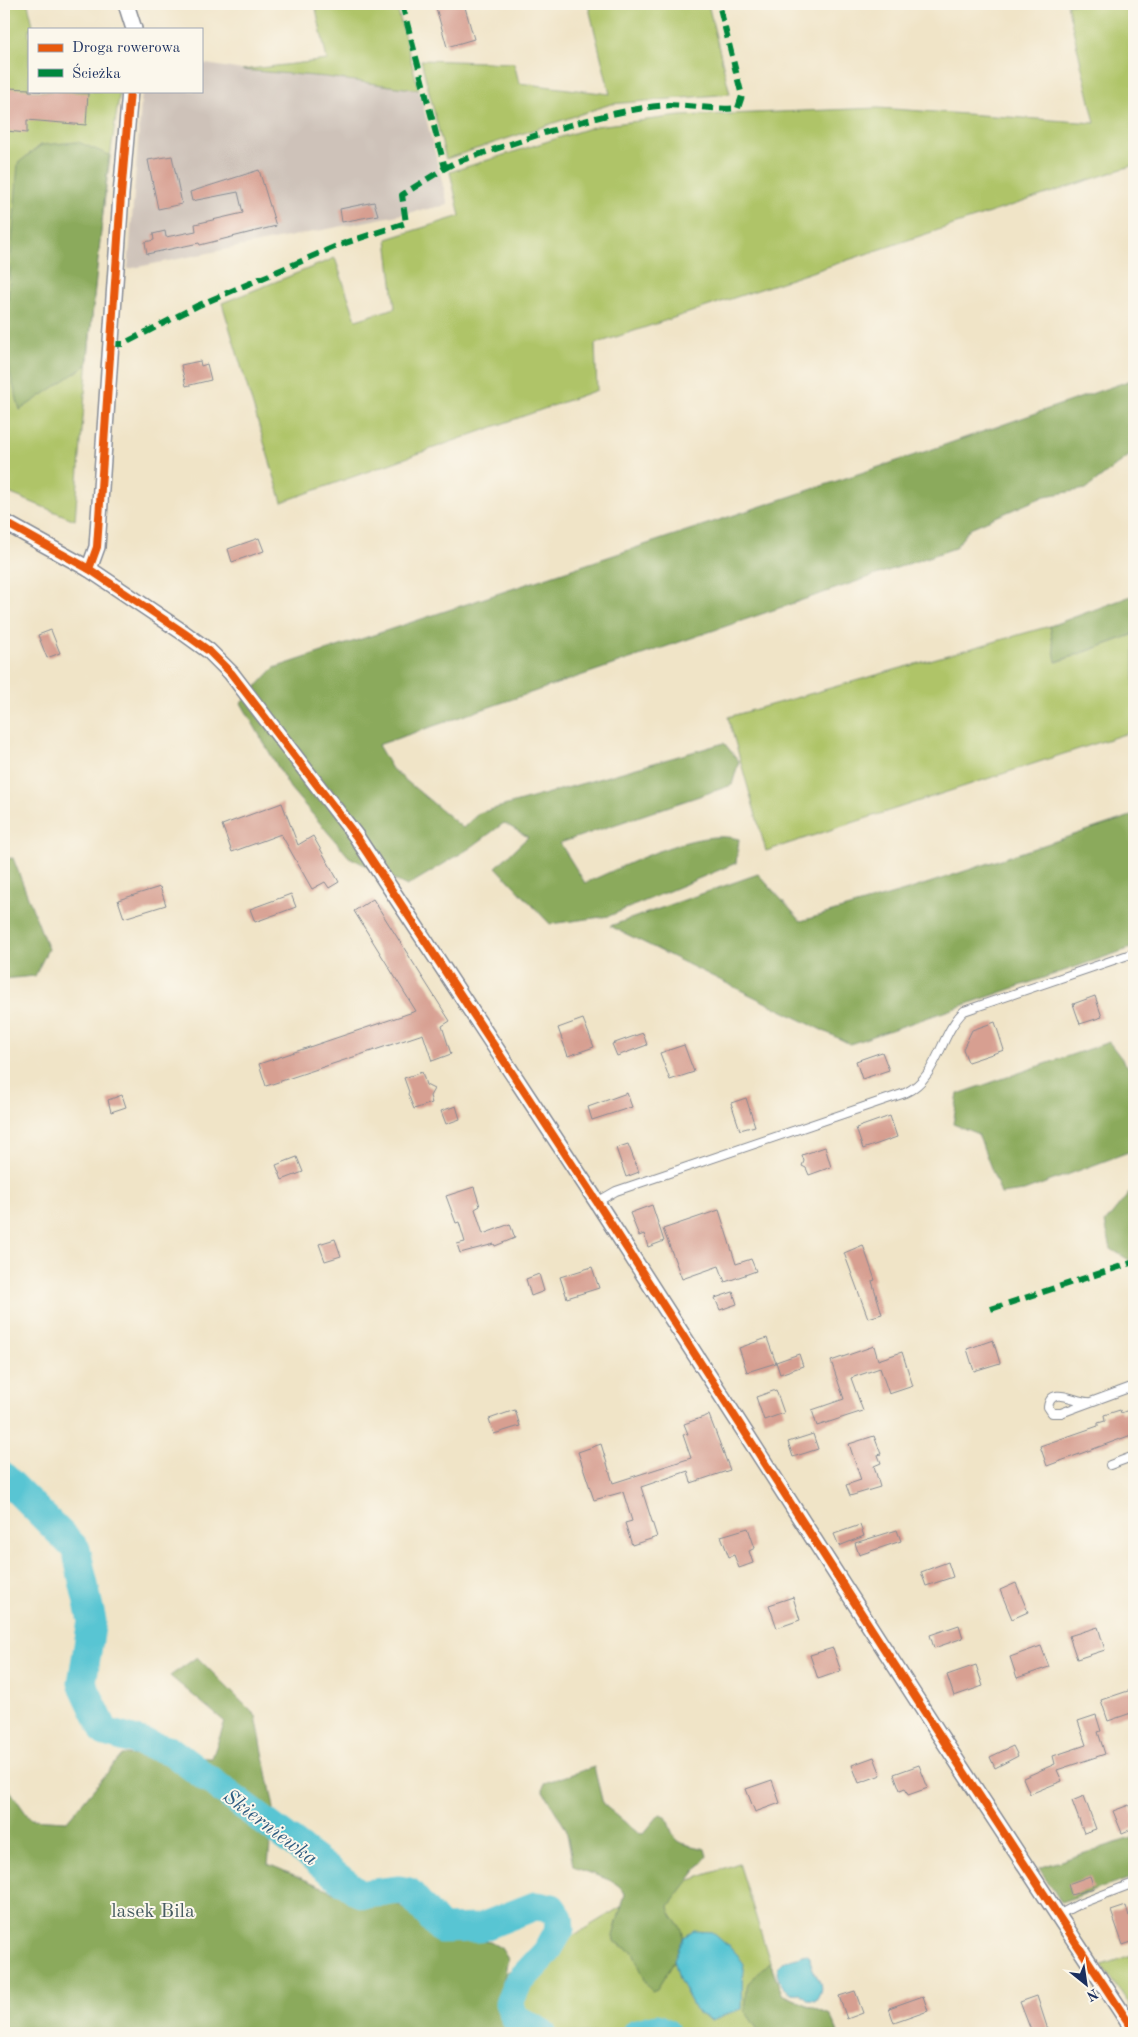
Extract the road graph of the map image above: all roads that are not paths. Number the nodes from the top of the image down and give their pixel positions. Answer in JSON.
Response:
{"nodes":[{"id":1,"x":126,"y":4,"type":"edge"},
{"id":2,"x":134,"y":28,"type":"edge"},
{"id":3,"x":130,"y":92,"type":"edge"},
{"id":4,"x":4,"y":522,"type":"edge"},
{"id":5,"x":89,"y":569,"type":"junction"},
{"id":6,"x":1134,"y":953,"type":"edge"},
{"id":7,"x":597,"y":1202,"type":"junction"},
{"id":8,"x":1134,"y":1386,"type":"edge"},
{"id":9,"x":1088,"y":1402,"type":"dead end"},
{"id":10,"x":1134,"y":1456,"type":"edge"},
{"id":11,"x":1110,"y":1465,"type":"dead end"},
{"id":12,"x":1134,"y":1883,"type":"edge"},
{"id":13,"x":1058,"y":1915,"type":"junction"},
{"id":14,"x":1134,"y":2031,"type":"edge"}],
"edges":[{"from":1,"to":2,"type":"street"},
{"from":3,"to":5,"type":"street"},
{"from":4,"to":5,"type":"street"},
{"from":5,"to":7,"type":"street"},
{"from":6,"to":7,"type":"lane"},
{"from":7,"to":13,"type":"street"},
{"from":8,"to":9,"type":"lane"},
{"from":10,"to":11,"type":"lane"},
{"from":12,"to":13,"type":"lane"},
{"from":13,"to":14,"type":"street"}]}
